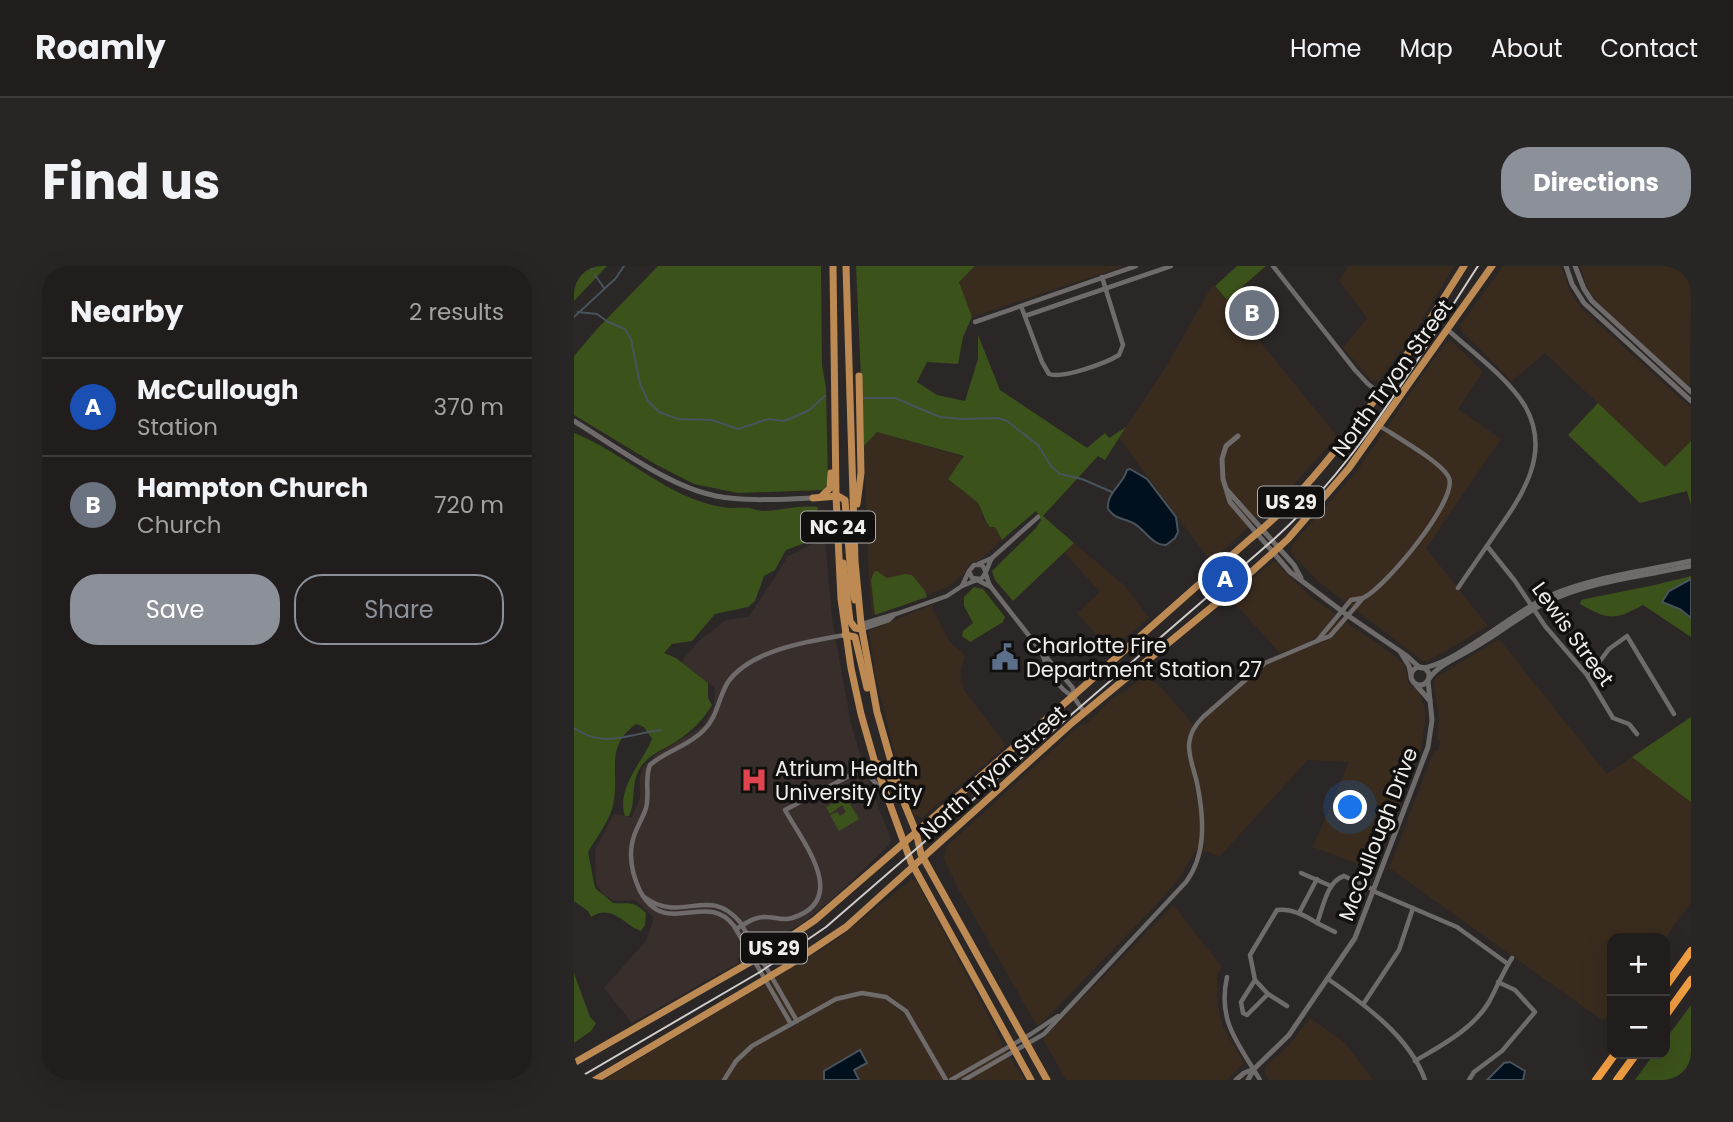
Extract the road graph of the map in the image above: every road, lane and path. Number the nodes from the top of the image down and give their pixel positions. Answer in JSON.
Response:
{"nodes":[{"id":1,"x":830,"y":266,"type":"edge"},
{"id":2,"x":846,"y":266,"type":"edge"},
{"id":3,"x":1136,"y":266,"type":"edge"},
{"id":4,"x":1171,"y":266,"type":"edge"},
{"id":5,"x":1273,"y":266,"type":"edge"},
{"id":6,"x":1464,"y":266,"type":"edge"},
{"id":7,"x":1492,"y":266,"type":"edge"},
{"id":8,"x":1566,"y":266,"type":"edge"},
{"id":9,"x":1575,"y":266,"type":"edge"},
{"id":10,"x":1102,"y":278,"type":"junction"},
{"id":11,"x":1105,"y":289,"type":"junction"},
{"id":12,"x":1021,"y":306,"type":"junction"},
{"id":13,"x":1025,"y":316,"type":"junction"},
{"id":14,"x":975,"y":322,"type":"dead end"},
{"id":15,"x":1448,"y":330,"type":"junction"},
{"id":16,"x":859,"y":376,"type":"dead end"},
{"id":17,"x":1691,"y":392,"type":"edge"},
{"id":18,"x":1381,"y":394,"type":"junction"},
{"id":19,"x":1691,"y":401,"type":"edge"},
{"id":20,"x":574,"y":421,"type":"edge"},
{"id":21,"x":1380,"y":426,"type":"junction"},
{"id":22,"x":1238,"y":436,"type":"dead end"},
{"id":23,"x":835,"y":452,"type":"junction"},
{"id":24,"x":836,"y":496,"type":"junction"},
{"id":25,"x":817,"y":497,"type":"junction"},
{"id":26,"x":837,"y":506,"type":"junction"},
{"id":27,"x":1038,"y":517,"type":"dead end"},
{"id":28,"x":854,"y":518,"type":"junction"},
{"id":29,"x":1260,"y":531,"type":"junction"},
{"id":30,"x":838,"y":545,"type":"junction"},
{"id":31,"x":1487,"y":547,"type":"junction"},
{"id":32,"x":1276,"y":550,"type":"junction"},
{"id":33,"x":992,"y":558,"type":"junction"},
{"id":34,"x":1691,"y":563,"type":"edge"},
{"id":35,"x":978,"y":564,"type":"junction"},
{"id":36,"x":969,"y":571,"type":"junction"},
{"id":37,"x":985,"y":572,"type":"junction"},
{"id":38,"x":977,"y":580,"type":"junction"},
{"id":39,"x":962,"y":586,"type":"junction"},
{"id":40,"x":991,"y":587,"type":"junction"},
{"id":41,"x":1458,"y":588,"type":"dead end"},
{"id":42,"x":1533,"y":607,"type":"junction"},
{"id":43,"x":1344,"y":613,"type":"junction"},
{"id":44,"x":860,"y":614,"type":"junction"},
{"id":45,"x":861,"y":626,"type":"junction"},
{"id":46,"x":845,"y":635,"type":"junction"},
{"id":47,"x":1401,"y":653,"type":"junction"},
{"id":48,"x":1420,"y":667,"type":"junction"},
{"id":49,"x":1411,"y":676,"type":"junction"},
{"id":50,"x":1588,"y":677,"type":"junction"},
{"id":51,"x":1429,"y":680,"type":"junction"},
{"id":52,"x":1416,"y":685,"type":"junction"},
{"id":53,"x":1073,"y":696,"type":"junction"},
{"id":54,"x":1430,"y":701,"type":"junction"},
{"id":55,"x":877,"y":712,"type":"junction"},
{"id":56,"x":1084,"y":713,"type":"junction"},
{"id":57,"x":1674,"y":714,"type":"dead end"},
{"id":58,"x":1637,"y":734,"type":"dead end"},
{"id":59,"x":875,"y":763,"type":"junction"},
{"id":60,"x":849,"y":776,"type":"junction"},
{"id":61,"x":885,"y":790,"type":"junction"},
{"id":62,"x":900,"y":793,"type":"junction"},
{"id":63,"x":916,"y":832,"type":"junction"},
{"id":64,"x":905,"y":841,"type":"junction"},
{"id":65,"x":924,"y":858,"type":"junction"},
{"id":66,"x":913,"y":867,"type":"junction"},
{"id":67,"x":1301,"y":873,"type":"dead end"},
{"id":68,"x":1317,"y":879,"type":"junction"},
{"id":69,"x":1331,"y":886,"type":"junction"},
{"id":70,"x":1374,"y":891,"type":"junction"},
{"id":71,"x":642,"y":895,"type":"junction"},
{"id":72,"x":1413,"y":908,"type":"junction"},
{"id":73,"x":1299,"y":913,"type":"junction"},
{"id":74,"x":1317,"y":923,"type":"junction"},
{"id":75,"x":742,"y":926,"type":"junction"},
{"id":76,"x":736,"y":929,"type":"junction"},
{"id":77,"x":1335,"y":932,"type":"dead end"},
{"id":78,"x":1691,"y":951,"type":"edge"},
{"id":79,"x":1512,"y":958,"type":"dead end"},
{"id":80,"x":757,"y":959,"type":"junction"},
{"id":81,"x":1508,"y":964,"type":"junction"},
{"id":82,"x":1227,"y":977,"type":"dead end"},
{"id":83,"x":768,"y":978,"type":"junction"},
{"id":84,"x":1328,"y":979,"type":"junction"},
{"id":85,"x":1255,"y":980,"type":"junction"},
{"id":86,"x":1670,"y":980,"type":"edge"},
{"id":87,"x":1691,"y":980,"type":"edge"},
{"id":88,"x":1498,"y":982,"type":"junction"},
{"id":89,"x":1268,"y":994,"type":"junction"},
{"id":90,"x":1364,"y":1003,"type":"junction"},
{"id":91,"x":1287,"y":1006,"type":"dead end"},
{"id":92,"x":1670,"y":1009,"type":"edge"},
{"id":93,"x":794,"y":1023,"type":"junction"},
{"id":94,"x":1025,"y":1042,"type":"junction"},
{"id":95,"x":1014,"y":1048,"type":"junction"},
{"id":96,"x":1611,"y":1059,"type":"edge"},
{"id":97,"x":1632,"y":1059,"type":"edge"},
{"id":98,"x":1415,"y":1061,"type":"junction"},
{"id":99,"x":574,"y":1063,"type":"edge"},
{"id":100,"x":1254,"y":1069,"type":"junction"},
{"id":101,"x":595,"y":1080,"type":"edge"},
{"id":102,"x":724,"y":1080,"type":"edge"},
{"id":103,"x":949,"y":1080,"type":"edge"},
{"id":104,"x":964,"y":1080,"type":"edge"},
{"id":105,"x":1031,"y":1080,"type":"edge"},
{"id":106,"x":1047,"y":1080,"type":"edge"},
{"id":107,"x":1236,"y":1080,"type":"edge"},
{"id":108,"x":1248,"y":1080,"type":"edge"},
{"id":109,"x":1260,"y":1080,"type":"edge"},
{"id":110,"x":1425,"y":1080,"type":"edge"},
{"id":111,"x":1469,"y":1080,"type":"edge"},
{"id":112,"x":1596,"y":1080,"type":"edge"},
{"id":113,"x":1617,"y":1080,"type":"edge"}],
"edges":[{"from":1,"to":23,"type":"main road","number":"NC 24"},
{"from":2,"to":28,"type":"main road","number":"NC 24"},
{"from":3,"to":10,"type":"street"},
{"from":4,"to":11,"type":"street"},
{"from":5,"to":18,"type":"street"},
{"from":6,"to":18,"type":"main road","name":"North Tryon Street","number":"US 29"},
{"from":7,"to":15,"type":"main road","name":"North Tryon Street","number":"US 29"},
{"from":8,"to":19,"type":"street"},
{"from":9,"to":17,"type":"street"},
{"from":10,"to":11,"type":"street"},
{"from":10,"to":12,"type":"street"},
{"from":11,"to":13,"type":"street"},
{"from":11,"to":13,"type":"street"},
{"from":12,"to":13,"type":"street"},
{"from":12,"to":14,"type":"street"},
{"from":15,"to":21,"type":"main road","name":"North Tryon Street","number":"US 29"},
{"from":15,"to":31,"type":"street"},
{"from":16,"to":28,"type":"main road"},
{"from":18,"to":29,"type":"main road","name":"North Tryon Street","number":"US 29"},
{"from":20,"to":25,"type":"street"},
{"from":21,"to":32,"type":"main road","name":"North Tryon Street","number":"US 29"},
{"from":21,"to":43,"type":"street"},
{"from":22,"to":29,"type":"street"},
{"from":23,"to":24,"type":"main road","number":"NC 24"},
{"from":23,"to":25,"type":"main road"},
{"from":24,"to":25,"type":"main road"},
{"from":24,"to":26,"type":"main road","number":"NC 24"},
{"from":24,"to":44,"type":"main road"},
{"from":25,"to":26,"type":"main road"},
{"from":26,"to":30,"type":"main road","number":"NC 24"},
{"from":27,"to":33,"type":"street"},
{"from":28,"to":44,"type":"main road","number":"NC 24"},
{"from":29,"to":32,"type":"street"},
{"from":29,"to":53,"type":"main road","name":"North Tryon Street","number":"US 29"},
{"from":30,"to":45,"type":"main road"},
{"from":30,"to":46,"type":"main road","number":"NC 24"},
{"from":31,"to":41,"type":"street"},
{"from":31,"to":42,"type":"street","name":"Lewis Street"},
{"from":32,"to":43,"type":"street"},
{"from":32,"to":56,"type":"main road","name":"North Tryon Street","number":"US 29"},
{"from":33,"to":35,"type":"street"},
{"from":33,"to":37,"type":"street"},
{"from":34,"to":42,"type":"street"},
{"from":35,"to":36,"type":"street"},
{"from":35,"to":37,"type":"street"},
{"from":36,"to":38,"type":"street"},
{"from":36,"to":39,"type":"street"},
{"from":37,"to":38,"type":"street"},
{"from":37,"to":40,"type":"street"},
{"from":38,"to":39,"type":"street"},
{"from":38,"to":40,"type":"street"},
{"from":39,"to":45,"type":"street"},
{"from":40,"to":53,"type":"street"},
{"from":42,"to":48,"type":"street"},
{"from":42,"to":50,"type":"street","name":"Lewis Street"},
{"from":42,"to":51,"type":"street"},
{"from":43,"to":47,"type":"street"},
{"from":43,"to":94,"type":"street"},
{"from":44,"to":45,"type":"main road","number":"NC 24"},
{"from":45,"to":55,"type":"main road","number":"NC 24"},
{"from":46,"to":55,"type":"main road"},
{"from":46,"to":59,"type":"main road","number":"NC 24"},
{"from":46,"to":71,"type":"street"},
{"from":47,"to":48,"type":"street"},
{"from":47,"to":49,"type":"street"},
{"from":48,"to":49,"type":"street"},
{"from":48,"to":51,"type":"street"},
{"from":49,"to":52,"type":"street"},
{"from":50,"to":57,"type":"street"},
{"from":50,"to":58,"type":"street","name":"Lewis Street"},
{"from":51,"to":52,"type":"street"},
{"from":51,"to":54,"type":"street","name":"McCullough Drive"},
{"from":52,"to":54,"type":"street"},
{"from":53,"to":56,"type":"street"},
{"from":53,"to":63,"type":"main road","name":"North Tryon Street","number":"US 29"},
{"from":54,"to":70,"type":"street","name":"McCullough Drive"},
{"from":55,"to":62,"type":"main road","number":"NC 24"},
{"from":56,"to":65,"type":"main road","name":"North Tryon Street","number":"US 29"},
{"from":59,"to":60,"type":"street"},
{"from":59,"to":61,"type":"main road","number":"NC 24"},
{"from":59,"to":62,"type":"main road"},
{"from":60,"to":61,"type":"street"},
{"from":60,"to":75,"type":"street"},
{"from":61,"to":64,"type":"main road","number":"NC 24"},
{"from":62,"to":63,"type":"main road","number":"NC 24"},
{"from":63,"to":64,"type":"main road","name":"North Tryon Street","number":"US 29"},
{"from":63,"to":65,"type":"main road","number":"NC 24"},
{"from":64,"to":66,"type":"main road","number":"NC 24"},
{"from":64,"to":80,"type":"main road","name":"North Tryon Street","number":"US 29"},
{"from":65,"to":66,"type":"main road","name":"North Tryon Street","number":"US 29"},
{"from":65,"to":94,"type":"main road","number":"NC 24"},
{"from":66,"to":83,"type":"main road","name":"North Tryon Street","number":"US 29"},
{"from":66,"to":95,"type":"main road","number":"NC 24"},
{"from":67,"to":68,"type":"street"},
{"from":68,"to":69,"type":"street"},
{"from":68,"to":73,"type":"street"},
{"from":69,"to":70,"type":"street"},
{"from":69,"to":74,"type":"street"},
{"from":70,"to":72,"type":"street"},
{"from":70,"to":84,"type":"street","name":"McCullough Drive"},
{"from":71,"to":75,"type":"street"},
{"from":71,"to":76,"type":"street"},
{"from":72,"to":81,"type":"street"},
{"from":72,"to":90,"type":"street"},
{"from":73,"to":74,"type":"street"},
{"from":73,"to":85,"type":"street"},
{"from":74,"to":77,"type":"street"},
{"from":75,"to":76,"type":"street"},
{"from":75,"to":80,"type":"street"},
{"from":76,"to":80,"type":"street"},
{"from":78,"to":86,"type":"highway"},
{"from":79,"to":81,"type":"street"},
{"from":80,"to":83,"type":"street"},
{"from":80,"to":99,"type":"main road","name":"North Tryon Street","number":"US 29"},
{"from":81,"to":88,"type":"street"},
{"from":82,"to":100,"type":"street"},
{"from":83,"to":93,"type":"street"},
{"from":83,"to":101,"type":"main road","name":"North Tryon Street","number":"US 29"},
{"from":84,"to":90,"type":"street"},
{"from":84,"to":100,"type":"street","name":"McCullough Drive"},
{"from":85,"to":89,"type":"street"},
{"from":85,"to":89,"type":"street"},
{"from":87,"to":92,"type":"highway"},
{"from":88,"to":98,"type":"street"},
{"from":88,"to":111,"type":"street"},
{"from":89,"to":91,"type":"street"},
{"from":90,"to":98,"type":"street"},
{"from":93,"to":102,"type":"street"},
{"from":93,"to":103,"type":"street"},
{"from":94,"to":95,"type":"street"},
{"from":94,"to":106,"type":"main road","number":"NC 24"},
{"from":95,"to":103,"type":"street"},
{"from":95,"to":104,"type":"street"},
{"from":95,"to":105,"type":"main road","number":"NC 24"},
{"from":96,"to":112,"type":"highway"},
{"from":97,"to":113,"type":"highway"},
{"from":98,"to":110,"type":"street"},
{"from":100,"to":107,"type":"street","name":"McCullough Drive"},
{"from":100,"to":108,"type":"street","name":"McCullough Drive"},
{"from":100,"to":109,"type":"street"}]}
